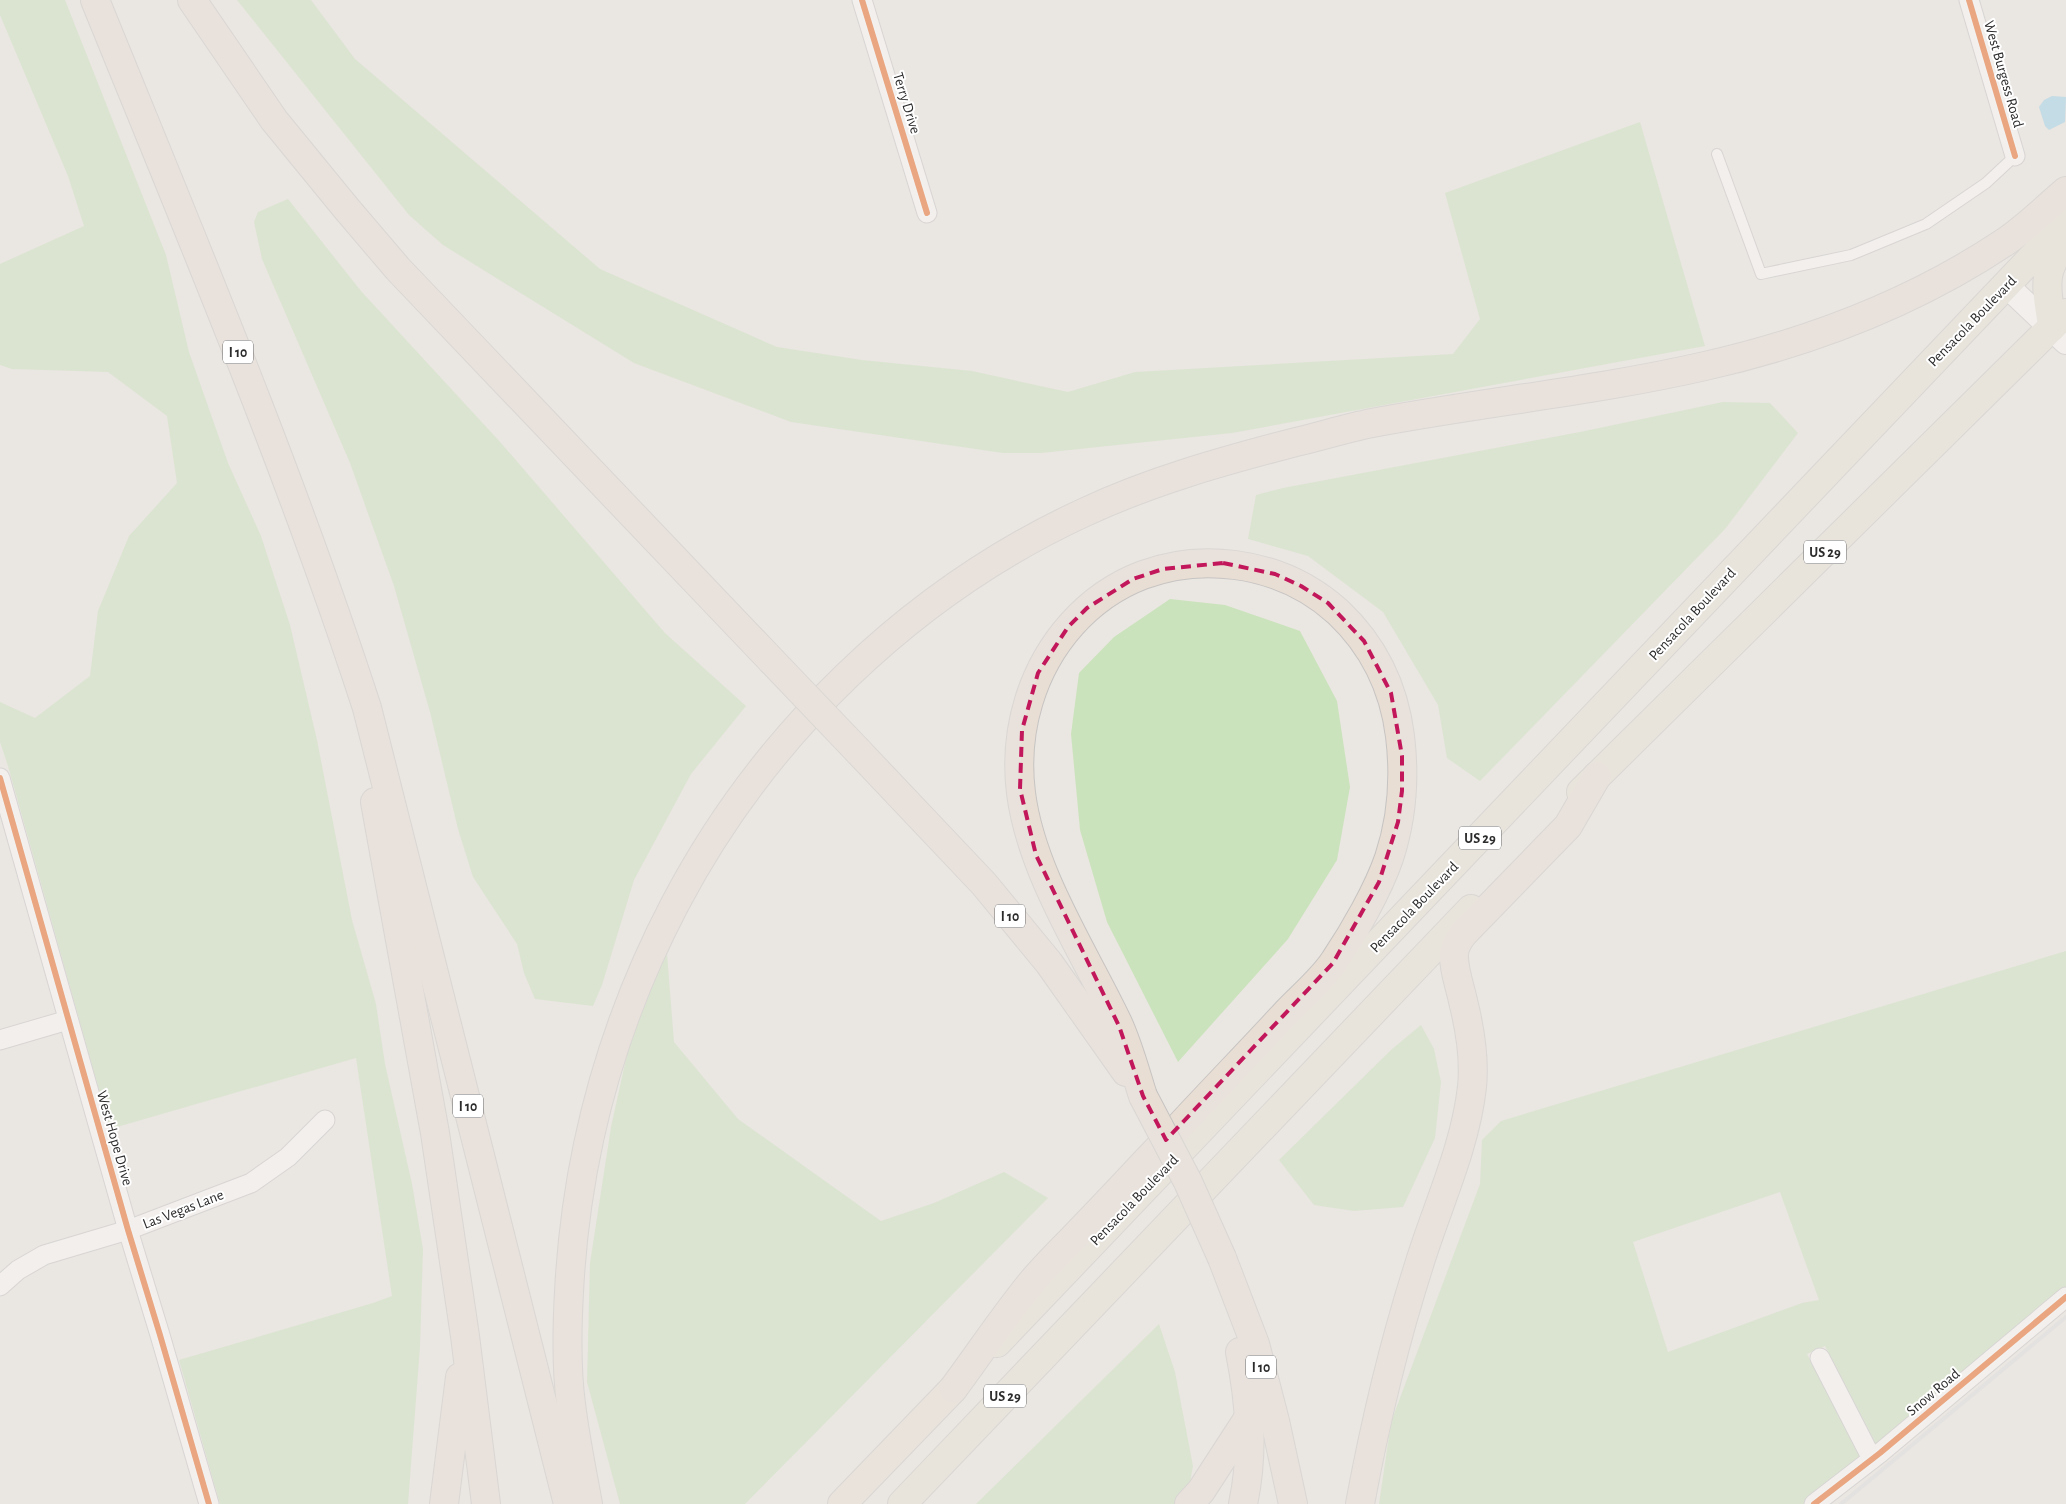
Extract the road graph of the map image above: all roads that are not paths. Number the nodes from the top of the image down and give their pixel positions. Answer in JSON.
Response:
{"nodes":[{"id":1,"x":95,"y":0,"type":"edge"},
{"id":2,"x":192,"y":0,"type":"edge"},
{"id":3,"x":862,"y":0,"type":"edge"},
{"id":4,"x":1969,"y":0,"type":"edge"},
{"id":5,"x":1717,"y":154,"type":"dead end"},
{"id":6,"x":2015,"y":156,"type":"joint"},
{"id":7,"x":2066,"y":191,"type":"edge"},
{"id":8,"x":927,"y":212,"type":"dead end"},
{"id":9,"x":2066,"y":222,"type":"edge"},
{"id":10,"x":2066,"y":243,"type":"edge"},
{"id":11,"x":2006,"y":285,"type":"junction"},
{"id":12,"x":2061,"y":327,"type":"edge"},
{"id":13,"x":367,"y":708,"type":"junction"},
{"id":14,"x":1597,"y":776,"type":"junction"},
{"id":15,"x":0,"y":778,"type":"edge"},
{"id":16,"x":68,"y":1020,"type":"junction"},
{"id":17,"x":0,"y":1040,"type":"edge"},
{"id":18,"x":1143,"y":1096,"type":"junction"},
{"id":19,"x":326,"y":1120,"type":"dead end"},
{"id":20,"x":128,"y":1230,"type":"junction"},
{"id":21,"x":1222,"y":1258,"type":"junction"},
{"id":22,"x":0,"y":1286,"type":"edge"},
{"id":23,"x":2066,"y":1297,"type":"edge"},
{"id":24,"x":465,"y":1336,"type":"junction"},
{"id":25,"x":1820,"y":1358,"type":"dead end"},
{"id":26,"x":953,"y":1389,"type":"junction"},
{"id":27,"x":1249,"y":1417,"type":"junction"},
{"id":28,"x":1872,"y":1459,"type":"junction"},
{"id":29,"x":209,"y":1504,"type":"edge"},
{"id":30,"x":444,"y":1504,"type":"edge"},
{"id":31,"x":486,"y":1504,"type":"edge"},
{"id":32,"x":568,"y":1504,"type":"edge"},
{"id":33,"x":588,"y":1504,"type":"edge"},
{"id":34,"x":842,"y":1504,"type":"edge"},
{"id":35,"x":902,"y":1504,"type":"edge"},
{"id":36,"x":1189,"y":1504,"type":"edge"},
{"id":37,"x":1243,"y":1504,"type":"edge"},
{"id":38,"x":1293,"y":1504,"type":"edge"},
{"id":39,"x":1360,"y":1504,"type":"edge"},
{"id":40,"x":1814,"y":1504,"type":"edge"}],
"edges":[{"from":1,"to":13,"type":"highway","number":"I 10"},
{"from":2,"to":18,"type":"highway","number":"I 10","bridge":true},
{"from":3,"to":8,"type":"street","name":"Terry Drive"},
{"from":4,"to":6,"type":"street","name":"West Burgess Road"},
{"from":5,"to":6,"type":"lane"},
{"from":7,"to":33,"type":"highway"},
{"from":9,"to":11,"type":"main road","name":"Pensacola Boulevard","number":"US 29"},
{"from":10,"to":12,"type":"main road"},
{"from":11,"to":12,"type":"street"},
{"from":11,"to":26,"type":"main road","name":"Pensacola Boulevard","number":"US 29"},
{"from":12,"to":14,"type":"main road","number":"US 29"},
{"from":13,"to":24,"type":"highway"},
{"from":13,"to":32,"type":"highway","number":"I 10"},
{"from":14,"to":35,"type":"main road","number":"US 29"},
{"from":14,"to":39,"type":"highway"},
{"from":15,"to":16,"type":"street","name":"West Hope Drive"},
{"from":16,"to":17,"type":"street"},
{"from":16,"to":20,"type":"street","name":"West Hope Drive"},
{"from":18,"to":21,"type":"highway","number":"I 10","bridge":true},
{"from":18,"to":26,"type":"highway"},
{"from":19,"to":20,"type":"street","name":"Las Vegas Lane"},
{"from":20,"to":22,"type":"street","name":"Las Vegas Lane"},
{"from":20,"to":29,"type":"street","name":"West Hope Drive"},
{"from":21,"to":27,"type":"highway"},
{"from":21,"to":38,"type":"highway","number":"I 10"},
{"from":23,"to":28,"type":"street","name":"Snow Road"},
{"from":24,"to":30,"type":"highway"},
{"from":24,"to":31,"type":"highway"},
{"from":25,"to":28,"type":"street"},
{"from":26,"to":34,"type":"highway","name":"Pensacola Boulevard","number":"US 29"},
{"from":27,"to":36,"type":"highway"},
{"from":27,"to":37,"type":"highway"},
{"from":28,"to":40,"type":"street","name":"Snow Road"}]}
